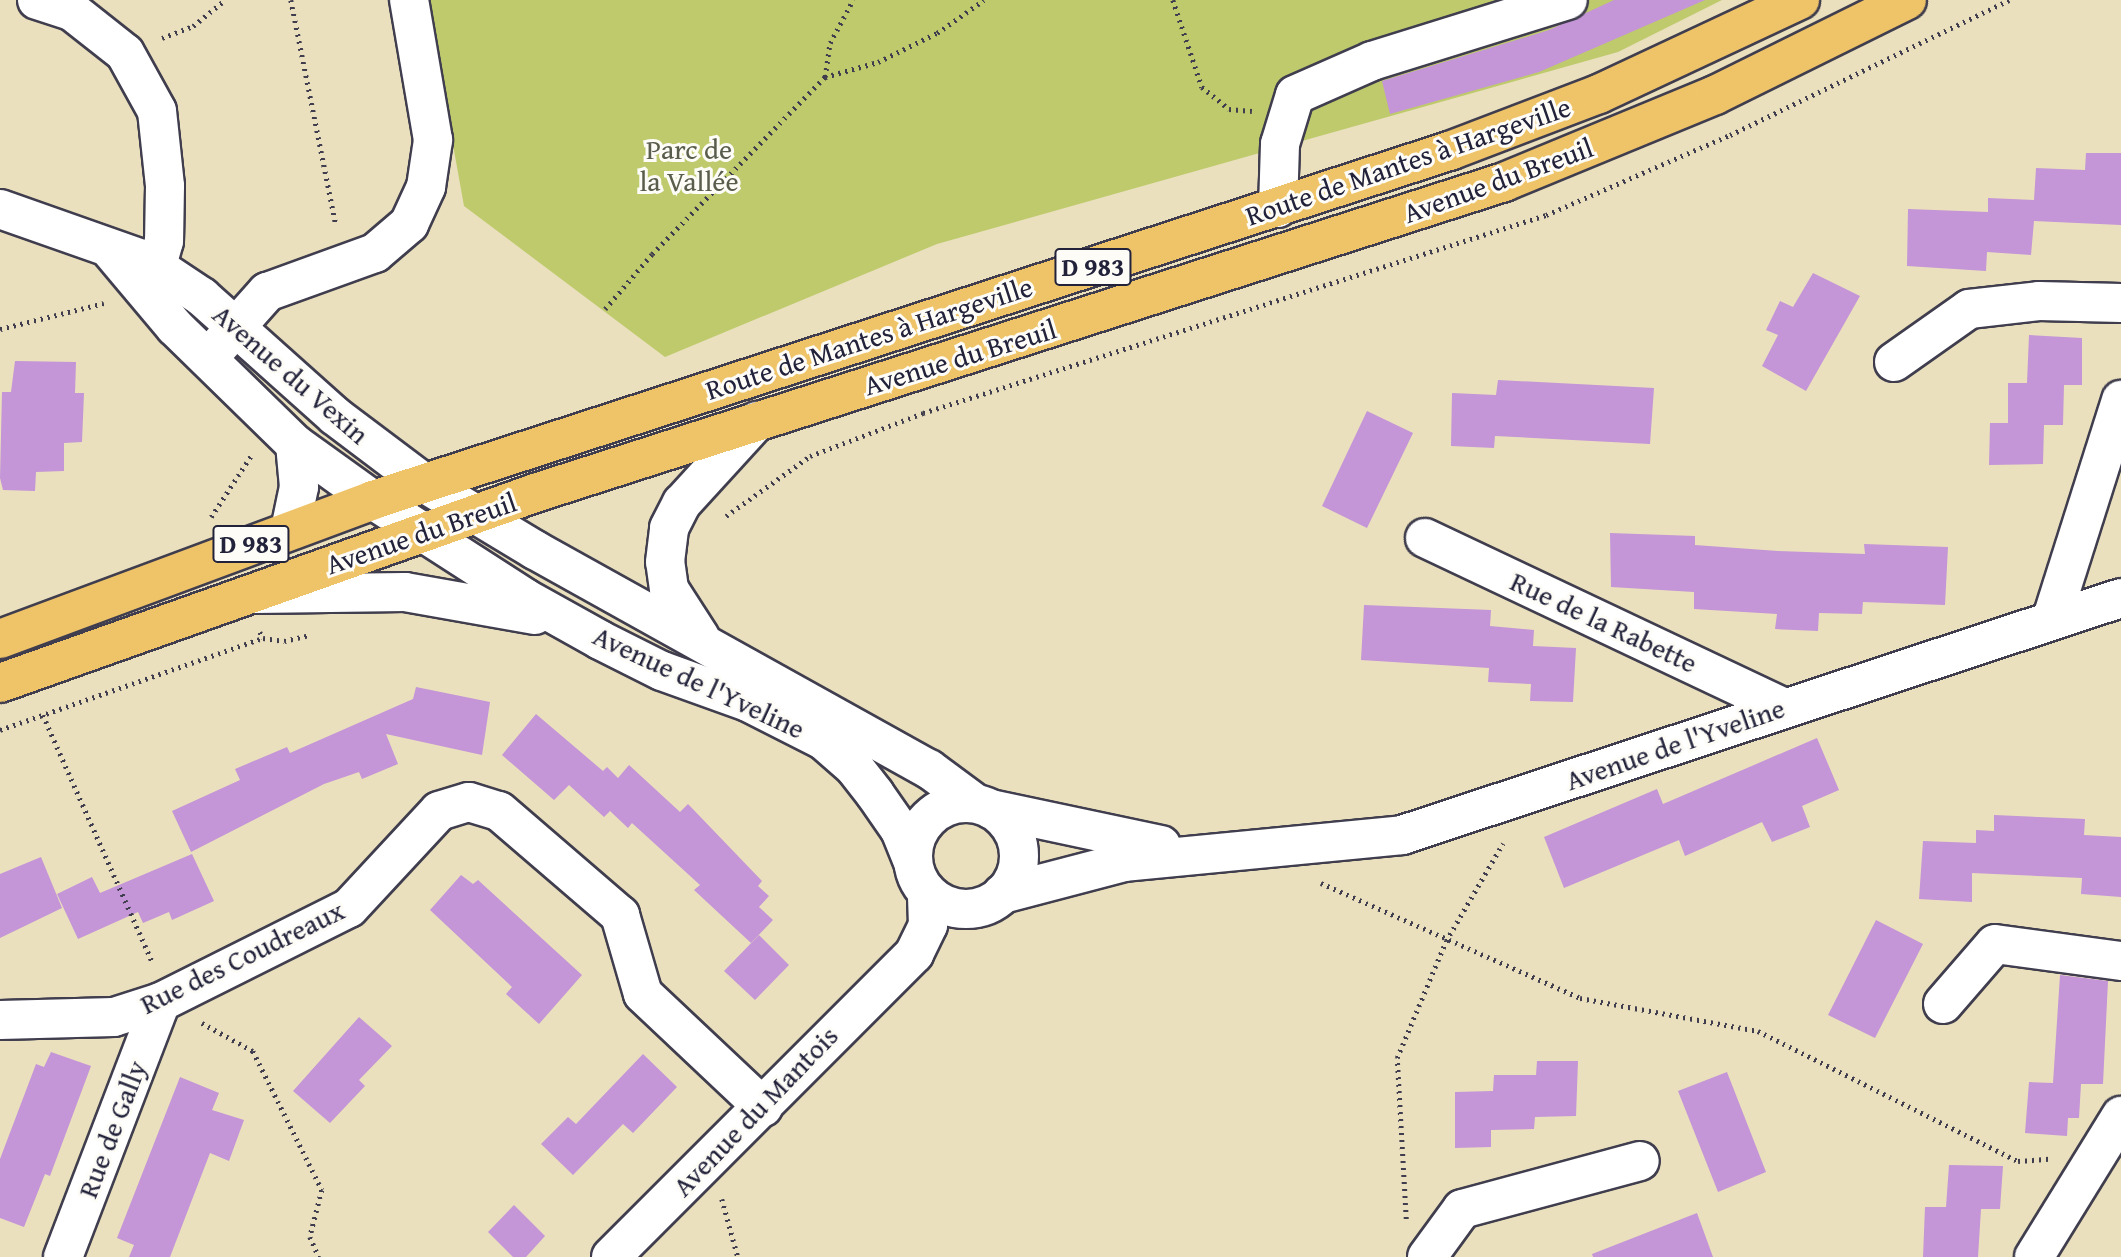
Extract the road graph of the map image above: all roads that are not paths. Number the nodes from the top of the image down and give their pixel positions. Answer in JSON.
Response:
{"nodes":[{"id":1,"x":37,"y":0,"type":"edge"},
{"id":2,"x":409,"y":0,"type":"edge"},
{"id":3,"x":1568,"y":0,"type":"edge"},
{"id":4,"x":1800,"y":0,"type":"edge"},
{"id":5,"x":1907,"y":0,"type":"edge"},
{"id":6,"x":1278,"y":208,"type":"junction"},
{"id":7,"x":0,"y":209,"type":"edge"},
{"id":8,"x":149,"y":285,"type":"junction"},
{"id":9,"x":2121,"y":303,"type":"edge"},
{"id":10,"x":235,"y":329,"type":"junction"},
{"id":11,"x":207,"y":358,"type":"junction"},
{"id":12,"x":1894,"y":362,"type":"dead end"},
{"id":13,"x":2121,"y":400,"type":"edge"},
{"id":14,"x":757,"y":421,"type":"junction"},
{"id":15,"x":285,"y":434,"type":"junction"},
{"id":16,"x":424,"y":483,"type":"junction"},
{"id":17,"x":373,"y":500,"type":"junction"},
{"id":18,"x":475,"y":514,"type":"junction"},
{"id":19,"x":290,"y":530,"type":"junction"},
{"id":20,"x":422,"y":532,"type":"junction"},
{"id":21,"x":1425,"y":538,"type":"dead end"},
{"id":22,"x":242,"y":594,"type":"junction"},
{"id":23,"x":2121,"y":598,"type":"edge"},
{"id":24,"x":2052,"y":618,"type":"junction"},
{"id":25,"x":581,"y":629,"type":"junction"},
{"id":26,"x":0,"y":639,"type":"edge"},
{"id":27,"x":703,"y":641,"type":"junction"},
{"id":28,"x":0,"y":683,"type":"edge"},
{"id":29,"x":1783,"y":707,"type":"junction"},
{"id":30,"x":983,"y":806,"type":"junction"},
{"id":31,"x":1222,"y":854,"type":"junction"},
{"id":32,"x":920,"y":877,"type":"junction"},
{"id":33,"x":995,"y":899,"type":"junction"},
{"id":34,"x":2121,"y":961,"type":"edge"},
{"id":35,"x":900,"y":968,"type":"junction"},
{"id":36,"x":161,"y":1002,"type":"junction"},
{"id":37,"x":1943,"y":1004,"type":"dead end"},
{"id":38,"x":0,"y":1020,"type":"edge"},
{"id":39,"x":763,"y":1107,"type":"junction"},
{"id":40,"x":2121,"y":1116,"type":"edge"},
{"id":41,"x":1640,"y":1161,"type":"dead end"},
{"id":42,"x":63,"y":1257,"type":"edge"},
{"id":43,"x":611,"y":1257,"type":"edge"},
{"id":44,"x":1427,"y":1257,"type":"edge"},
{"id":45,"x":2034,"y":1257,"type":"edge"}],
"edges":[{"from":1,"to":8,"type":"street"},
{"from":2,"to":10,"type":"street"},
{"from":3,"to":6,"type":"street"},
{"from":4,"to":6,"type":"main road","name":"Route de Mantes à Hargeville","number":"D 983"},
{"from":5,"to":14,"type":"main road","name":"Avenue du Breuil"},
{"from":6,"to":16,"type":"main road","name":"Route de Mantes à Hargeville","number":"D 983"},
{"from":7,"to":8,"type":"street","name":"Avenue du Vexin"},
{"from":8,"to":10,"type":"street","name":"Avenue du Vexin"},
{"from":8,"to":11,"type":"street","name":"Avenue du Vexin"},
{"from":9,"to":12,"type":"street"},
{"from":10,"to":11,"type":"street"},
{"from":10,"to":16,"type":"street","name":"Avenue du Vexin"},
{"from":11,"to":15,"type":"street","name":"Avenue du Vexin"},
{"from":13,"to":24,"type":"street"},
{"from":14,"to":18,"type":"main road","name":"Avenue du Breuil"},
{"from":14,"to":27,"type":"street"},
{"from":15,"to":17,"type":"street","name":"Avenue du Vexin"},
{"from":15,"to":19,"type":"street"},
{"from":16,"to":17,"type":"main road","name":"Route de Mantes à Hargeville","number":"D 983"},
{"from":16,"to":18,"type":"street","name":"Avenue de l'Yveline"},
{"from":17,"to":19,"type":"main road","name":"Route de Mantes à Hargeville","number":"D 983"},
{"from":17,"to":20,"type":"street","name":"Avenue de l'Yveline"},
{"from":18,"to":20,"type":"main road","name":"Avenue du Breuil"},
{"from":18,"to":27,"type":"street","name":"Avenue de l'Yveline"},
{"from":19,"to":26,"type":"main road","name":"Route de Mantes à Hargeville","number":"D 983"},
{"from":20,"to":22,"type":"main road","name":"Avenue du Breuil"},
{"from":20,"to":25,"type":"street","name":"Avenue de l'Yveline"},
{"from":21,"to":29,"type":"street","name":"Rue de la Rabette"},
{"from":22,"to":25,"type":"street"},
{"from":22,"to":28,"type":"main road","name":"Avenue du Breuil"},
{"from":23,"to":24,"type":"street","name":"Avenue de l'Yveline"},
{"from":24,"to":29,"type":"street","name":"Avenue de l'Yveline"},
{"from":25,"to":32,"type":"street","name":"Avenue de l'Yveline"},
{"from":27,"to":30,"type":"street","name":"Avenue de l'Yveline"},
{"from":29,"to":31,"type":"street","name":"Avenue de l'Yveline"},
{"from":30,"to":31,"type":"street","name":"Avenue de l'Yveline"},
{"from":30,"to":32,"type":"street"},
{"from":30,"to":33,"type":"street"},
{"from":31,"to":33,"type":"street","name":"Avenue de l'Yveline"},
{"from":32,"to":33,"type":"street"},
{"from":32,"to":35,"type":"street","name":"Avenue du Mantois"},
{"from":33,"to":35,"type":"street","name":"Avenue du Mantois"},
{"from":34,"to":37,"type":"street"},
{"from":35,"to":39,"type":"street","name":"Avenue du Mantois"},
{"from":36,"to":38,"type":"street","name":"Rue des Coudreaux"},
{"from":36,"to":39,"type":"street","name":"Rue des Coudreaux"},
{"from":36,"to":42,"type":"street","name":"Rue de Gally"},
{"from":39,"to":43,"type":"street","name":"Avenue du Mantois"},
{"from":40,"to":45,"type":"street"},
{"from":41,"to":44,"type":"street"}]}
